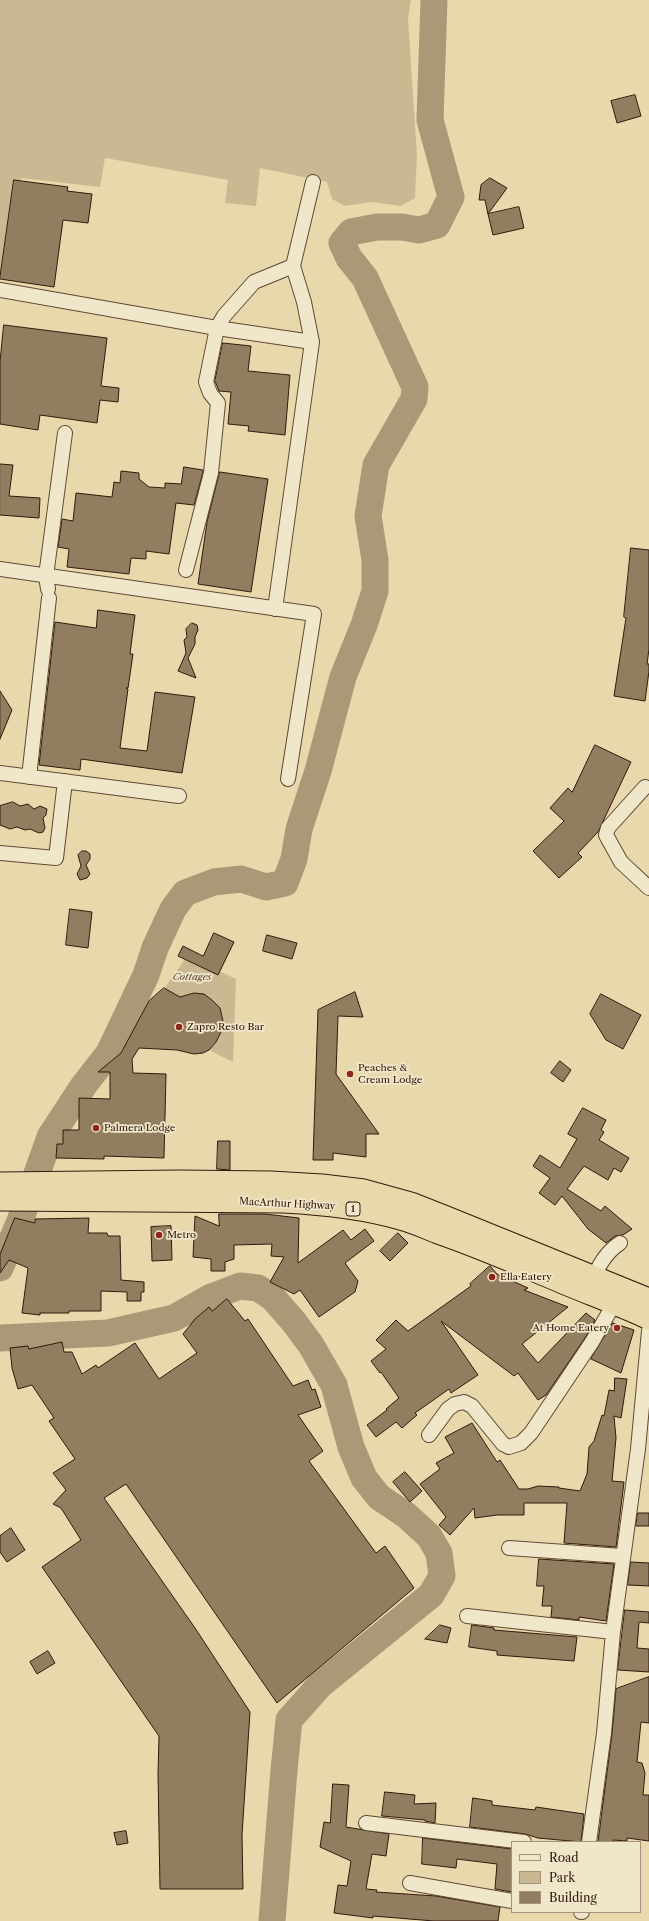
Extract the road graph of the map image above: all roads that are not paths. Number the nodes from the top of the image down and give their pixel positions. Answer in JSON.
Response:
{"nodes":[{"id":1,"x":313,"y":182,"type":"dead end"},
{"id":2,"x":293,"y":266,"type":"junction"},
{"id":3,"x":0,"y":290,"type":"edge"},
{"id":4,"x":217,"y":328,"type":"junction"},
{"id":5,"x":312,"y":342,"type":"junction"},
{"id":6,"x":65,"y":433,"type":"dead end"},
{"id":7,"x":0,"y":569,"type":"edge"},
{"id":8,"x":186,"y":570,"type":"dead end"},
{"id":9,"x":47,"y":588,"type":"junction"},
{"id":10,"x":275,"y":609,"type":"junction"},
{"id":11,"x":0,"y":773,"type":"edge"},
{"id":12,"x":30,"y":776,"type":"junction"},
{"id":13,"x":288,"y":779,"type":"dead end"},
{"id":14,"x":65,"y":781,"type":"junction"},
{"id":15,"x":645,"y":787,"type":"dead end"},
{"id":16,"x":179,"y":796,"type":"dead end"},
{"id":17,"x":0,"y":853,"type":"edge"},
{"id":18,"x":649,"y":888,"type":"edge"},
{"id":19,"x":180,"y":1181,"type":"junction"},
{"id":20,"x":0,"y":1183,"type":"edge"},
{"id":21,"x":37,"y":1193,"type":"junction"},
{"id":22,"x":0,"y":1200,"type":"edge"},
{"id":23,"x":176,"y":1202,"type":"junction"},
{"id":24,"x":620,"y":1243,"type":"dead end"},
{"id":25,"x":592,"y":1286,"type":"junction"},
{"id":26,"x":618,"y":1296,"type":"junction"},
{"id":27,"x":649,"y":1299,"type":"edge"},
{"id":28,"x":649,"y":1319,"type":"edge"},
{"id":29,"x":649,"y":1331,"type":"edge"},
{"id":30,"x":429,"y":1435,"type":"dead end"},
{"id":31,"x":509,"y":1548,"type":"dead end"},
{"id":32,"x":622,"y":1556,"type":"junction"},
{"id":33,"x":467,"y":1616,"type":"dead end"},
{"id":34,"x":613,"y":1632,"type":"junction"},
{"id":35,"x":366,"y":1822,"type":"dead end"},
{"id":36,"x":516,"y":1841,"type":"edge"},
{"id":37,"x":589,"y":1841,"type":"edge"},
{"id":38,"x":410,"y":1884,"type":"dead end"},
{"id":39,"x":511,"y":1900,"type":"edge"}],
"edges":[{"from":1,"to":2,"type":"street"},
{"from":2,"to":4,"type":"street"},
{"from":2,"to":5,"type":"street"},
{"from":3,"to":4,"type":"street"},
{"from":4,"to":5,"type":"street"},
{"from":4,"to":8,"type":"street"},
{"from":5,"to":10,"type":"street"},
{"from":6,"to":9,"type":"street"},
{"from":7,"to":9,"type":"street"},
{"from":9,"to":10,"type":"street"},
{"from":9,"to":12,"type":"street"},
{"from":10,"to":13,"type":"street"},
{"from":11,"to":12,"type":"street"},
{"from":12,"to":14,"type":"street"},
{"from":14,"to":16,"type":"street"},
{"from":14,"to":17,"type":"street"},
{"from":15,"to":18,"type":"street"},
{"from":19,"to":21,"type":"highway","name":"MacArthur Highway","number":"1"},
{"from":19,"to":23,"type":"street"},
{"from":19,"to":25,"type":"highway","name":"MacArthur Highway","number":"1"},
{"from":20,"to":21,"type":"highway","name":"MacArthur Highway","number":"1"},
{"from":21,"to":22,"type":"highway","name":"MacArthur Highway","number":"1"},
{"from":21,"to":23,"type":"highway","name":"MacArthur Highway","number":"1"},
{"from":23,"to":25,"type":"highway","name":"MacArthur Highway","number":"1"},
{"from":24,"to":25,"type":"street"},
{"from":25,"to":26,"type":"highway","name":"MacArthur Highway","number":"1"},
{"from":26,"to":27,"type":"highway","name":"MacArthur Highway","number":"1"},
{"from":26,"to":28,"type":"highway","name":"MacArthur Highway","number":"1"},
{"from":26,"to":30,"type":"street"},
{"from":29,"to":32,"type":"street"},
{"from":31,"to":32,"type":"street"},
{"from":32,"to":34,"type":"street"},
{"from":33,"to":34,"type":"street"},
{"from":34,"to":37,"type":"street"},
{"from":35,"to":36,"type":"street"},
{"from":38,"to":39,"type":"street"}]}
